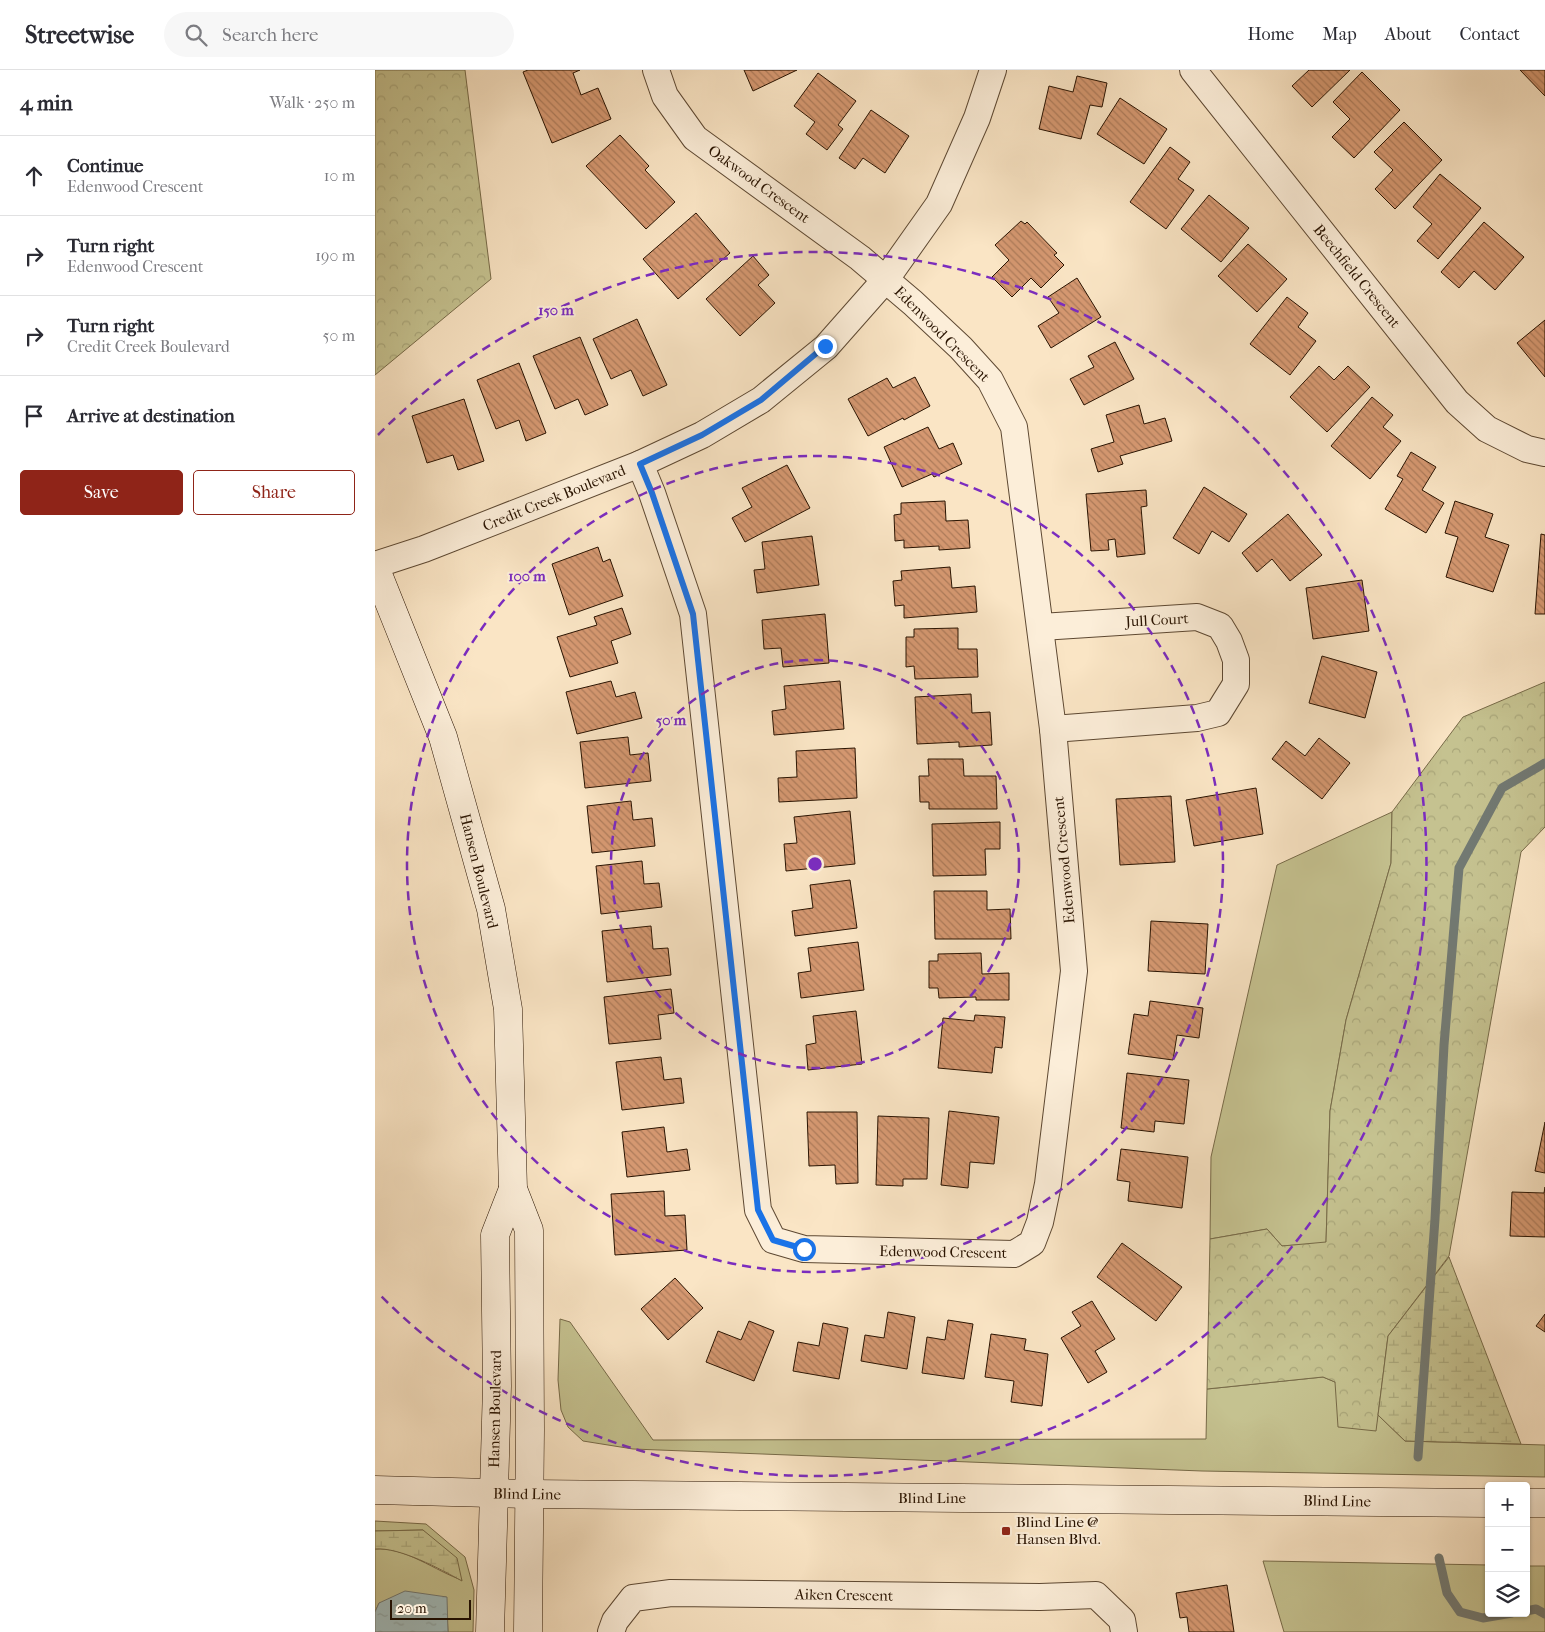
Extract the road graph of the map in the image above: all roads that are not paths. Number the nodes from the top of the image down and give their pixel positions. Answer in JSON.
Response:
{"nodes":[{"id":1,"x":656,"y":70,"type":"edge"},
{"id":2,"x":993,"y":70,"type":"edge"},
{"id":3,"x":1193,"y":70,"type":"edge"},
{"id":4,"x":886,"y":279,"type":"junction"},
{"id":5,"x":1545,"y":453,"type":"edge"},
{"id":6,"x":640,"y":464,"type":"junction"},
{"id":7,"x":375,"y":566,"type":"edge"},
{"id":8,"x":1041,"y":627,"type":"junction"},
{"id":9,"x":1053,"y":729,"type":"junction"},
{"id":10,"x":513,"y":1189,"type":"junction"},
{"id":11,"x":375,"y":1490,"type":"edge"},
{"id":12,"x":493,"y":1493,"type":"junction"},
{"id":13,"x":530,"y":1494,"type":"junction"},
{"id":14,"x":1485,"y":1503,"type":"edge"},
{"id":15,"x":1530,"y":1503,"type":"edge"},
{"id":16,"x":1545,"y":1504,"type":"edge"},
{"id":17,"x":490,"y":1632,"type":"edge"},
{"id":18,"x":527,"y":1632,"type":"edge"},
{"id":19,"x":611,"y":1632,"type":"edge"},
{"id":20,"x":1124,"y":1632,"type":"edge"}],
"edges":[{"from":1,"to":4,"type":"street","name":"Oakwood Crescent"},
{"from":2,"to":4,"type":"street","name":"Credit Creek Boulevard"},
{"from":3,"to":5,"type":"street","name":"Beechfield Crescent"},
{"from":4,"to":6,"type":"street","name":"Credit Creek Boulevard"},
{"from":4,"to":8,"type":"street","name":"Edenwood Crescent"},
{"from":6,"to":7,"type":"street","name":"Credit Creek Boulevard"},
{"from":6,"to":9,"type":"street","name":"Edenwood Crescent"},
{"from":7,"to":10,"type":"street","name":"Hansen Boulevard"},
{"from":8,"to":9,"type":"street","name":"Edenwood Crescent"},
{"from":8,"to":9,"type":"street","name":"Jull Court"},
{"from":10,"to":12,"type":"street","name":"Hansen Boulevard"},
{"from":10,"to":13,"type":"street","name":"Hansen Boulevard"},
{"from":11,"to":12,"type":"street","name":"Blind Line"},
{"from":12,"to":13,"type":"street","name":"Blind Line"},
{"from":12,"to":17,"type":"street","name":"Hansen Boulevard"},
{"from":13,"to":14,"type":"street","name":"Blind Line"},
{"from":13,"to":18,"type":"street","name":"Hansen Boulevard"},
{"from":15,"to":16,"type":"street"},
{"from":19,"to":20,"type":"street","name":"Aiken Crescent"}]}
